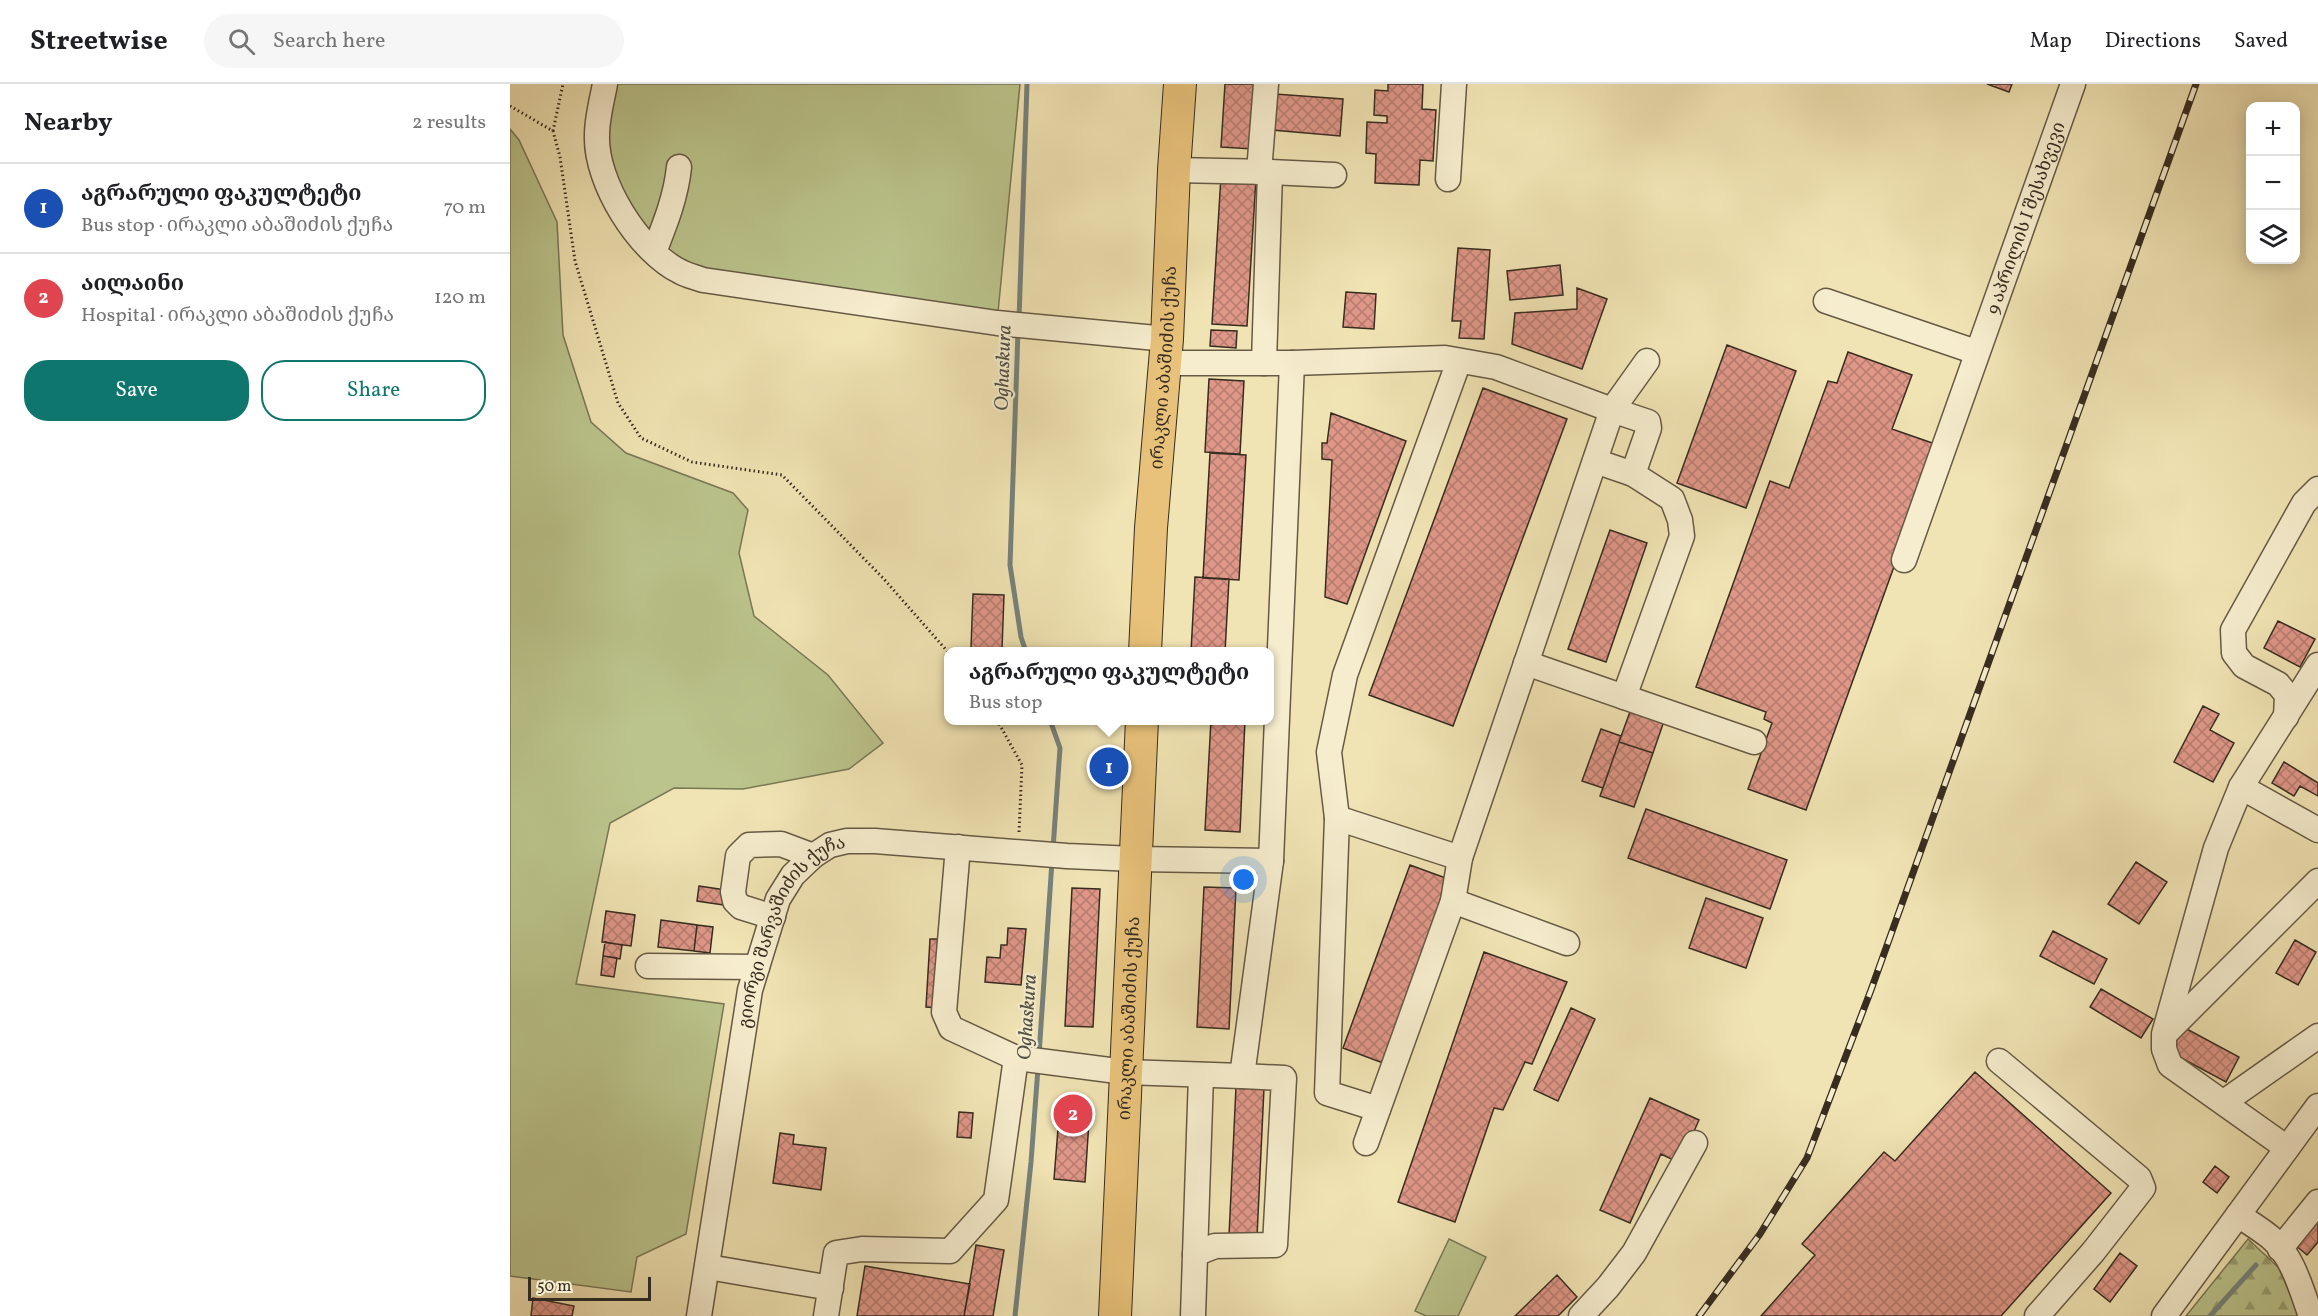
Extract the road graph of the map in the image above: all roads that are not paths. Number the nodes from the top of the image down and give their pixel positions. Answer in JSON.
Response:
{"nodes":[{"id":1,"x":605,"y":84,"type":"edge"},
{"id":2,"x":1180,"y":84,"type":"edge"},
{"id":3,"x":1266,"y":84,"type":"edge"},
{"id":4,"x":1454,"y":84,"type":"edge"},
{"id":5,"x":2073,"y":84,"type":"edge"},
{"id":6,"x":679,"y":166,"type":"dead end"},
{"id":7,"x":1174,"y":170,"type":"junction"},
{"id":8,"x":1265,"y":172,"type":"junction"},
{"id":9,"x":1334,"y":175,"type":"dead end"},
{"id":10,"x":1448,"y":179,"type":"dead end"},
{"id":11,"x":654,"y":252,"type":"junction"},
{"id":12,"x":1826,"y":301,"type":"dead end"},
{"id":13,"x":1166,"y":351,"type":"junction"},
{"id":14,"x":1976,"y":352,"type":"junction"},
{"id":15,"x":1459,"y":361,"type":"junction"},
{"id":16,"x":1647,"y":361,"type":"dead end"},
{"id":17,"x":1264,"y":363,"type":"junction"},
{"id":18,"x":1292,"y":363,"type":"junction"},
{"id":19,"x":1612,"y":410,"type":"junction"},
{"id":20,"x":1594,"y":461,"type":"junction"},
{"id":21,"x":1633,"y":474,"type":"junction"},
{"id":22,"x":2318,"y":489,"type":"edge"},
{"id":23,"x":1904,"y":560,"type":"dead end"},
{"id":24,"x":1145,"y":647,"type":"edge"},
{"id":25,"x":1526,"y":663,"type":"junction"},
{"id":26,"x":2318,"y":665,"type":"edge"},
{"id":27,"x":1624,"y":698,"type":"junction"},
{"id":28,"x":2286,"y":717,"type":"junction"},
{"id":29,"x":1142,"y":725,"type":"edge"},
{"id":30,"x":1754,"y":742,"type":"dead end"},
{"id":31,"x":2241,"y":787,"type":"junction"},
{"id":32,"x":1336,"y":818,"type":"junction"},
{"id":33,"x":2318,"y":830,"type":"edge"},
{"id":34,"x":958,"y":847,"type":"junction"},
{"id":35,"x":813,"y":856,"type":"junction"},
{"id":36,"x":1460,"y":858,"type":"junction"},
{"id":37,"x":1135,"y":859,"type":"junction"},
{"id":38,"x":1271,"y":861,"type":"junction"},
{"id":39,"x":2318,"y":881,"type":"edge"},
{"id":40,"x":1453,"y":901,"type":"junction"},
{"id":41,"x":773,"y":917,"type":"junction"},
{"id":42,"x":1567,"y":943,"type":"dead end"},
{"id":43,"x":648,"y":966,"type":"dead end"},
{"id":44,"x":757,"y":967,"type":"junction"},
{"id":45,"x":2164,"y":1034,"type":"junction"},
{"id":46,"x":2318,"y":1036,"type":"edge"},
{"id":47,"x":1016,"y":1058,"type":"junction"},
{"id":48,"x":1999,"y":1061,"type":"dead end"},
{"id":49,"x":1125,"y":1072,"type":"junction"},
{"id":50,"x":1201,"y":1075,"type":"junction"},
{"id":51,"x":1242,"y":1076,"type":"junction"},
{"id":52,"x":2224,"y":1102,"type":"junction"},
{"id":53,"x":1378,"y":1109,"type":"junction"},
{"id":54,"x":2316,"y":1112,"type":"edge"},
{"id":55,"x":1366,"y":1143,"type":"dead end"},
{"id":56,"x":1695,"y":1143,"type":"dead end"},
{"id":57,"x":2287,"y":1148,"type":"junction"},
{"id":58,"x":2318,"y":1202,"type":"edge"},
{"id":59,"x":2238,"y":1215,"type":"junction"},
{"id":60,"x":2280,"y":1249,"type":"junction"},
{"id":61,"x":1195,"y":1254,"type":"junction"},
{"id":62,"x":708,"y":1267,"type":"junction"},
{"id":63,"x":831,"y":1288,"type":"junction"},
{"id":64,"x":699,"y":1316,"type":"edge"},
{"id":65,"x":826,"y":1316,"type":"edge"},
{"id":66,"x":1115,"y":1316,"type":"edge"},
{"id":67,"x":1192,"y":1316,"type":"edge"},
{"id":68,"x":1581,"y":1316,"type":"edge"},
{"id":69,"x":2037,"y":1316,"type":"edge"},
{"id":70,"x":2164,"y":1316,"type":"edge"},
{"id":71,"x":2311,"y":1316,"type":"edge"}],
"edges":[{"from":1,"to":11,"type":"street"},
{"from":2,"to":7,"type":"main road","name":"ირაკლი აბაშიძის ქუჩა"},
{"from":3,"to":8,"type":"street"},
{"from":4,"to":10,"type":"street"},
{"from":5,"to":14,"type":"street","name":"9 აპრილის I შესახვევი"},
{"from":6,"to":11,"type":"street"},
{"from":7,"to":8,"type":"street"},
{"from":7,"to":13,"type":"main road","name":"ირაკლი აბაშიძის ქუჩა"},
{"from":8,"to":9,"type":"street"},
{"from":8,"to":17,"type":"street"},
{"from":11,"to":13,"type":"street"},
{"from":12,"to":14,"type":"street"},
{"from":13,"to":17,"type":"street"},
{"from":13,"to":24,"type":"main road","name":"ირაკლი აბაშიძის ქუჩა"},
{"from":14,"to":23,"type":"street","name":"9 აპრილის I შესახვევი"},
{"from":15,"to":18,"type":"street"},
{"from":15,"to":19,"type":"street"},
{"from":15,"to":32,"type":"street"},
{"from":16,"to":19,"type":"street"},
{"from":17,"to":18,"type":"street"},
{"from":18,"to":38,"type":"street"},
{"from":19,"to":20,"type":"street"},
{"from":19,"to":21,"type":"street"},
{"from":20,"to":21,"type":"street"},
{"from":20,"to":25,"type":"street"},
{"from":21,"to":27,"type":"street"},
{"from":22,"to":28,"type":"street"},
{"from":25,"to":27,"type":"street"},
{"from":25,"to":36,"type":"street"},
{"from":26,"to":28,"type":"street"},
{"from":27,"to":30,"type":"street"},
{"from":28,"to":31,"type":"street"},
{"from":29,"to":37,"type":"main road","name":"ირაკლი აბაშიძის ქუჩა"},
{"from":31,"to":33,"type":"street"},
{"from":31,"to":45,"type":"street"},
{"from":32,"to":36,"type":"street"},
{"from":32,"to":53,"type":"street"},
{"from":34,"to":35,"type":"street","name":"გიორგი შარვაშიძის ქუჩა"},
{"from":34,"to":37,"type":"street","name":"გიორგი შარვაშიძის ქუჩა"},
{"from":34,"to":47,"type":"street"},
{"from":35,"to":41,"type":"street","name":"გიორგი შარვაშიძის ქუჩა"},
{"from":35,"to":41,"type":"street"},
{"from":36,"to":40,"type":"street"},
{"from":37,"to":38,"type":"street","name":"გიორგი შარვაშიძის ქუჩა"},
{"from":37,"to":49,"type":"main road","name":"ირაკლი აბაშიძის ქუჩა"},
{"from":38,"to":51,"type":"street"},
{"from":39,"to":45,"type":"street"},
{"from":40,"to":42,"type":"street"},
{"from":40,"to":53,"type":"street"},
{"from":41,"to":44,"type":"street","name":"გიორგი შარვაშიძის ქუჩა"},
{"from":43,"to":44,"type":"street"},
{"from":44,"to":62,"type":"street","name":"გიორგი შარვაშიძის ქუჩა"},
{"from":45,"to":52,"type":"street"},
{"from":46,"to":52,"type":"street"},
{"from":47,"to":49,"type":"street"},
{"from":47,"to":63,"type":"street"},
{"from":48,"to":69,"type":"street"},
{"from":49,"to":50,"type":"street"},
{"from":49,"to":66,"type":"main road","name":"ირაკლი აბაშიძის ქუჩა"},
{"from":50,"to":51,"type":"street"},
{"from":50,"to":61,"type":"street"},
{"from":51,"to":61,"type":"street"},
{"from":52,"to":57,"type":"street"},
{"from":53,"to":55,"type":"street"},
{"from":54,"to":57,"type":"street"},
{"from":56,"to":68,"type":"street"},
{"from":57,"to":59,"type":"street"},
{"from":58,"to":60,"type":"street"},
{"from":59,"to":60,"type":"street"},
{"from":59,"to":70,"type":"street"},
{"from":60,"to":71,"type":"street"},
{"from":61,"to":67,"type":"street"},
{"from":62,"to":63,"type":"street"},
{"from":62,"to":64,"type":"street","name":"გიორგი შარვაშიძის ქუჩა"},
{"from":63,"to":65,"type":"street"}]}
